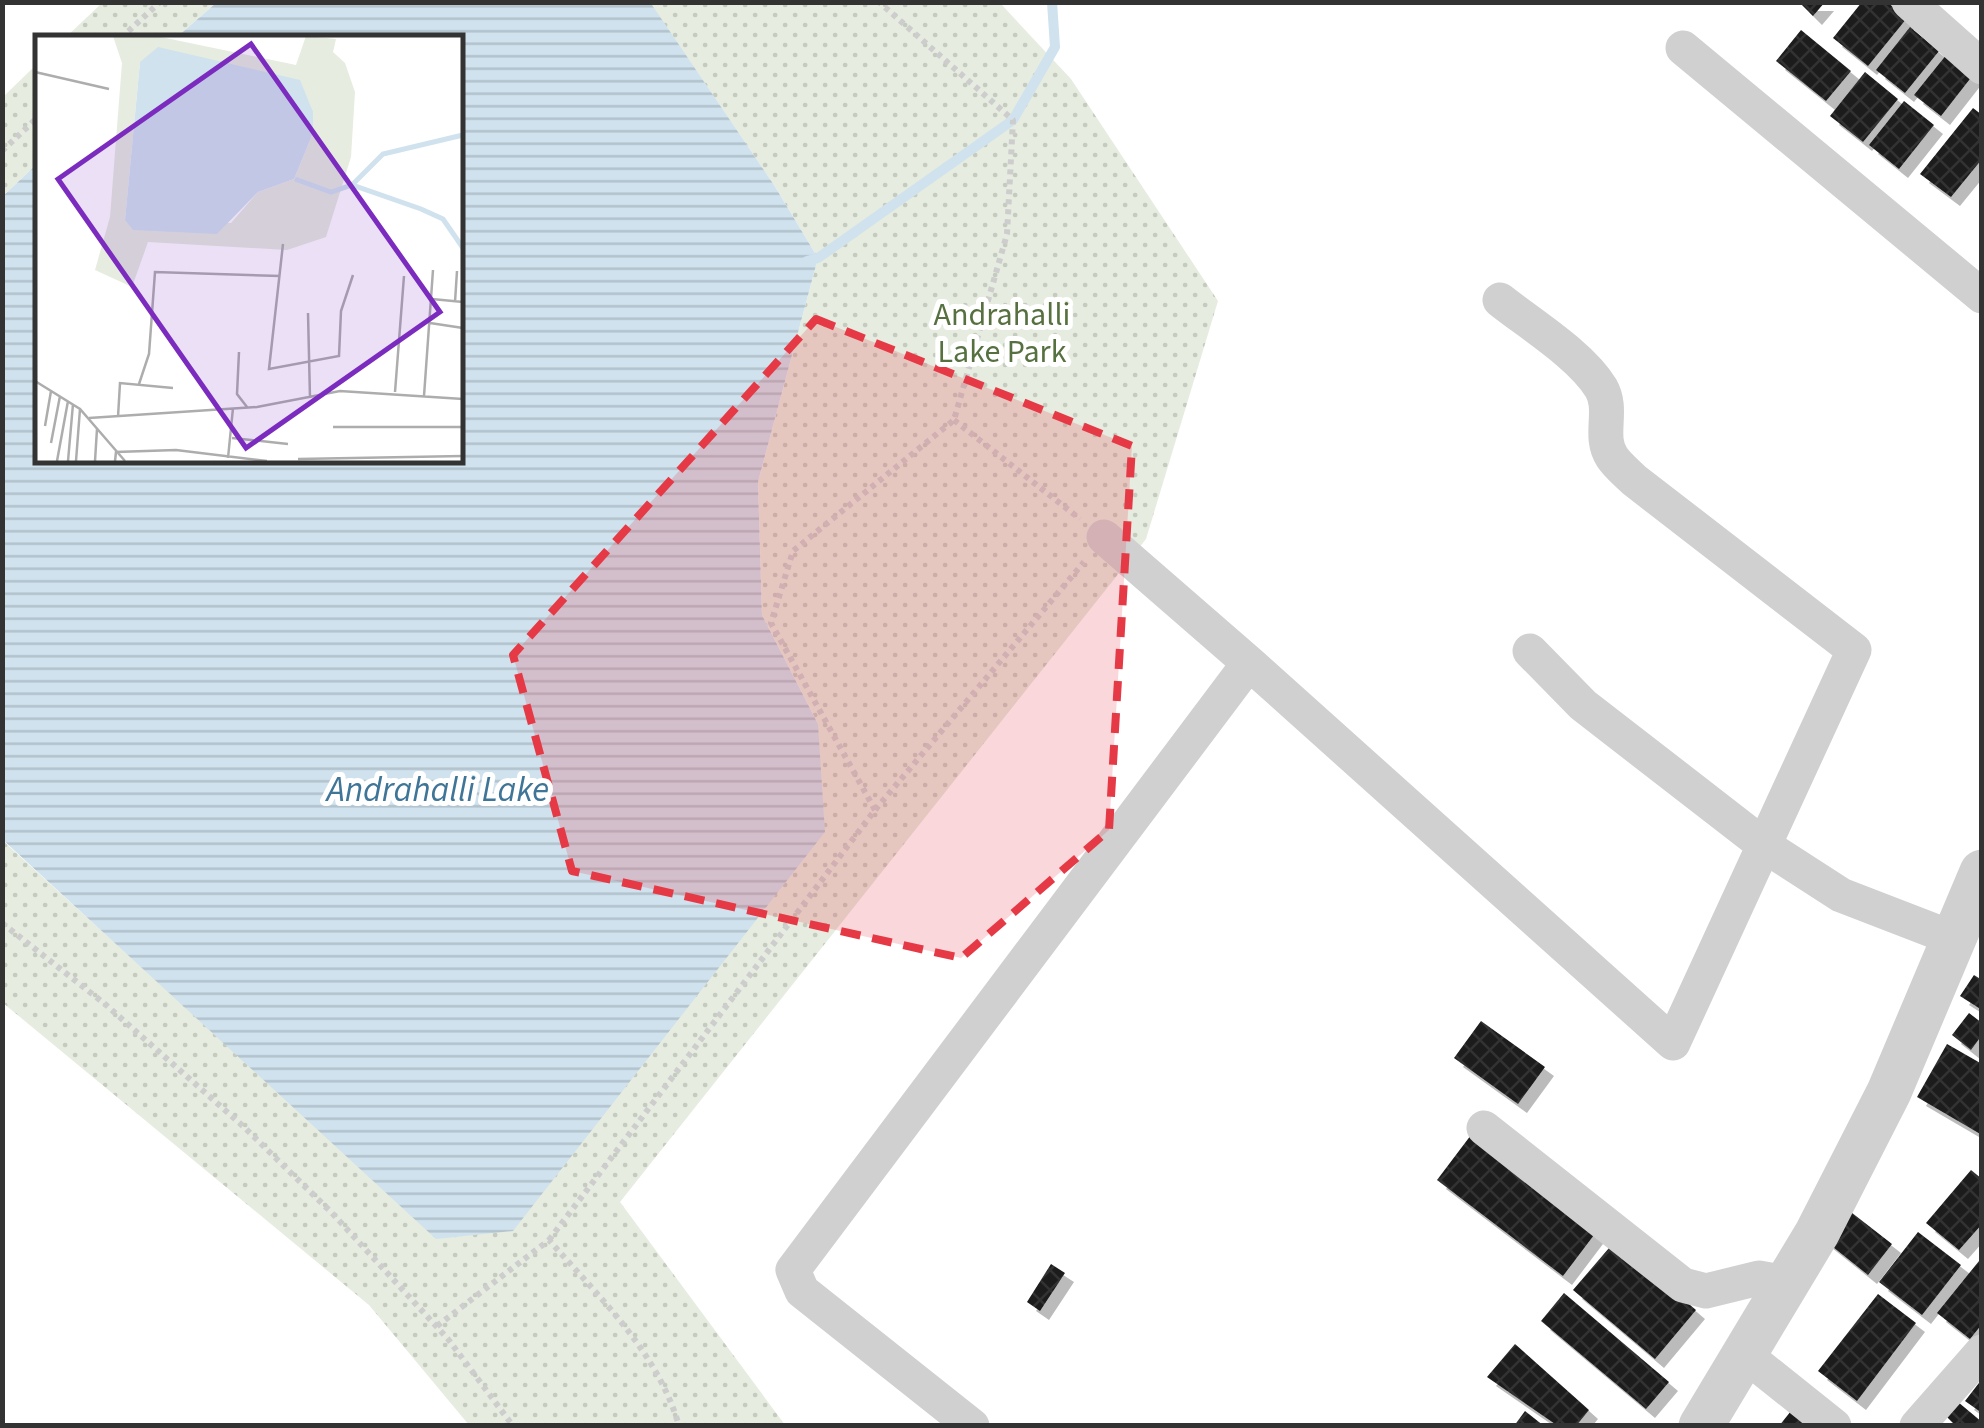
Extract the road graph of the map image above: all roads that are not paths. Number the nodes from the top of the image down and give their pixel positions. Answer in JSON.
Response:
{"nodes":[{"id":1,"x":1909,"y":2,"type":"edge"},
{"id":2,"x":1683,"y":48,"type":"dead end"},
{"id":3,"x":1982,"y":68,"type":"edge"},
{"id":4,"x":1982,"y":296,"type":"edge"},
{"id":5,"x":1500,"y":300,"type":"dead end"},
{"id":6,"x":1104,"y":538,"type":"road end"},
{"id":7,"x":1530,"y":652,"type":"dead end"},
{"id":8,"x":1250,"y":663,"type":"junction"},
{"id":9,"x":1765,"y":846,"type":"junction"},
{"id":10,"x":1982,"y":872,"type":"edge"},
{"id":11,"x":1955,"y":938,"type":"junction"},
{"id":12,"x":1484,"y":1128,"type":"dead end"},
{"id":13,"x":1787,"y":1283,"type":"junction"},
{"id":14,"x":1982,"y":1352,"type":"edge"},
{"id":15,"x":1744,"y":1354,"type":"junction"},
{"id":16,"x":972,"y":1426,"type":"edge"},
{"id":17,"x":1701,"y":1426,"type":"edge"},
{"id":18,"x":1834,"y":1426,"type":"edge"},
{"id":19,"x":1917,"y":1426,"type":"edge"}],
"edges":[{"from":1,"to":3,"type":"street"},
{"from":2,"to":4,"type":"street"},
{"from":5,"to":9,"type":"street"},
{"from":6,"to":8,"type":"street"},
{"from":7,"to":9,"type":"street"},
{"from":8,"to":9,"type":"street"},
{"from":8,"to":16,"type":"street"},
{"from":9,"to":11,"type":"street"},
{"from":10,"to":11,"type":"street"},
{"from":11,"to":13,"type":"street"},
{"from":12,"to":13,"type":"street"},
{"from":13,"to":15,"type":"street"},
{"from":14,"to":19,"type":"street"},
{"from":15,"to":17,"type":"street"},
{"from":15,"to":18,"type":"street"}]}
